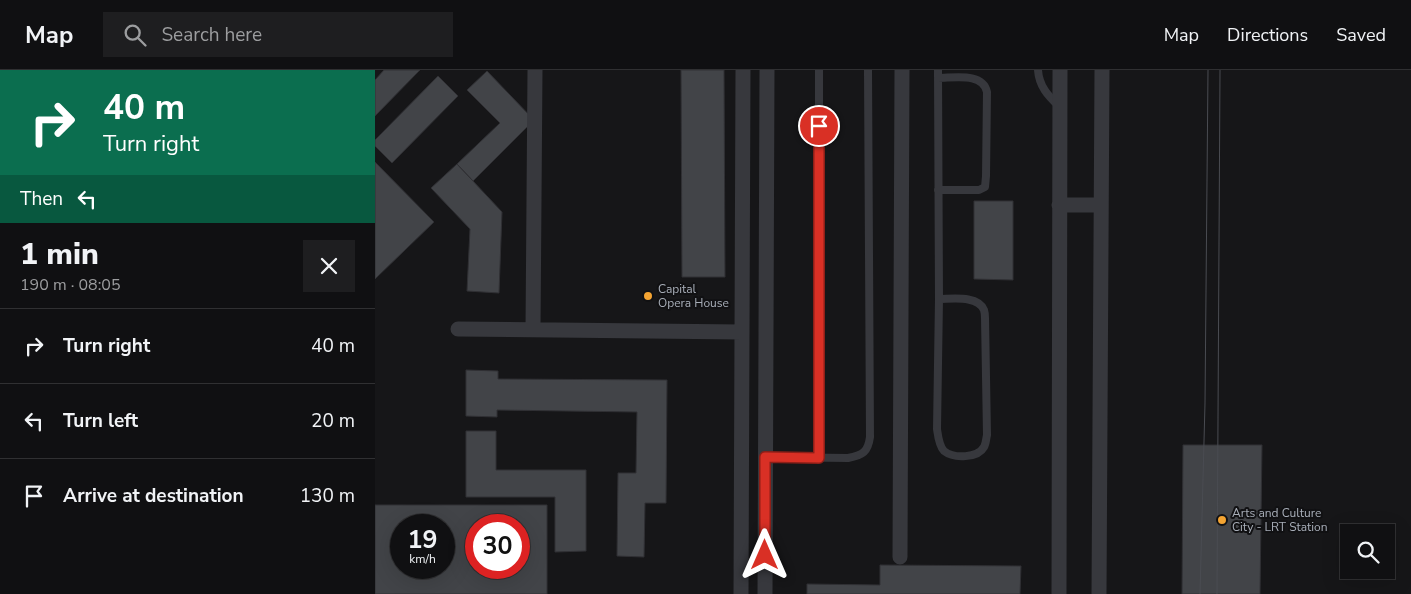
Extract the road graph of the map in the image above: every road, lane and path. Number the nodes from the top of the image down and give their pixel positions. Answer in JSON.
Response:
{"nodes":[{"id":1,"x":535,"y":70,"type":"edge"},
{"id":2,"x":743,"y":70,"type":"edge"},
{"id":3,"x":767,"y":70,"type":"edge"},
{"id":4,"x":819,"y":70,"type":"edge"},
{"id":5,"x":868,"y":70,"type":"edge"},
{"id":6,"x":902,"y":70,"type":"edge"},
{"id":7,"x":1039,"y":70,"type":"edge"},
{"id":8,"x":1060,"y":70,"type":"edge"},
{"id":9,"x":1102,"y":70,"type":"edge"},
{"id":10,"x":938,"y":74,"type":"edge"},
{"id":11,"x":1060,"y":107,"type":"junction"},
{"id":12,"x":938,"y":190,"type":"junction"},
{"id":13,"x":1059,"y":205,"type":"junction"},
{"id":14,"x":1101,"y":205,"type":"junction"},
{"id":15,"x":939,"y":299,"type":"junction"},
{"id":16,"x":459,"y":329,"type":"dead end"},
{"id":17,"x":533,"y":330,"type":"junction"},
{"id":18,"x":742,"y":332,"type":"junction"},
{"id":19,"x":765,"y":457,"type":"junction"},
{"id":20,"x":819,"y":458,"type":"junction"},
{"id":21,"x":900,"y":557,"type":"dead end"},
{"id":22,"x":741,"y":594,"type":"edge"},
{"id":23,"x":765,"y":594,"type":"edge"},
{"id":24,"x":1059,"y":594,"type":"edge"},
{"id":25,"x":1099,"y":594,"type":"edge"}],
"edges":[{"from":1,"to":17,"type":"street"},
{"from":2,"to":18,"type":"street"},
{"from":3,"to":19,"type":"street"},
{"from":4,"to":20,"type":"lane"},
{"from":5,"to":20,"type":"lane"},
{"from":6,"to":21,"type":"street"},
{"from":7,"to":11,"type":"lane"},
{"from":8,"to":11,"type":"street"},
{"from":9,"to":14,"type":"street"},
{"from":10,"to":12,"type":"lane"},
{"from":10,"to":12,"type":"lane"},
{"from":11,"to":13,"type":"street"},
{"from":12,"to":15,"type":"lane"},
{"from":13,"to":14,"type":"street"},
{"from":13,"to":24,"type":"street"},
{"from":14,"to":25,"type":"street"},
{"from":15,"to":15,"type":"lane"},
{"from":16,"to":17,"type":"street"},
{"from":17,"to":18,"type":"street"},
{"from":18,"to":22,"type":"street"},
{"from":19,"to":20,"type":"lane"},
{"from":19,"to":23,"type":"street"}]}
